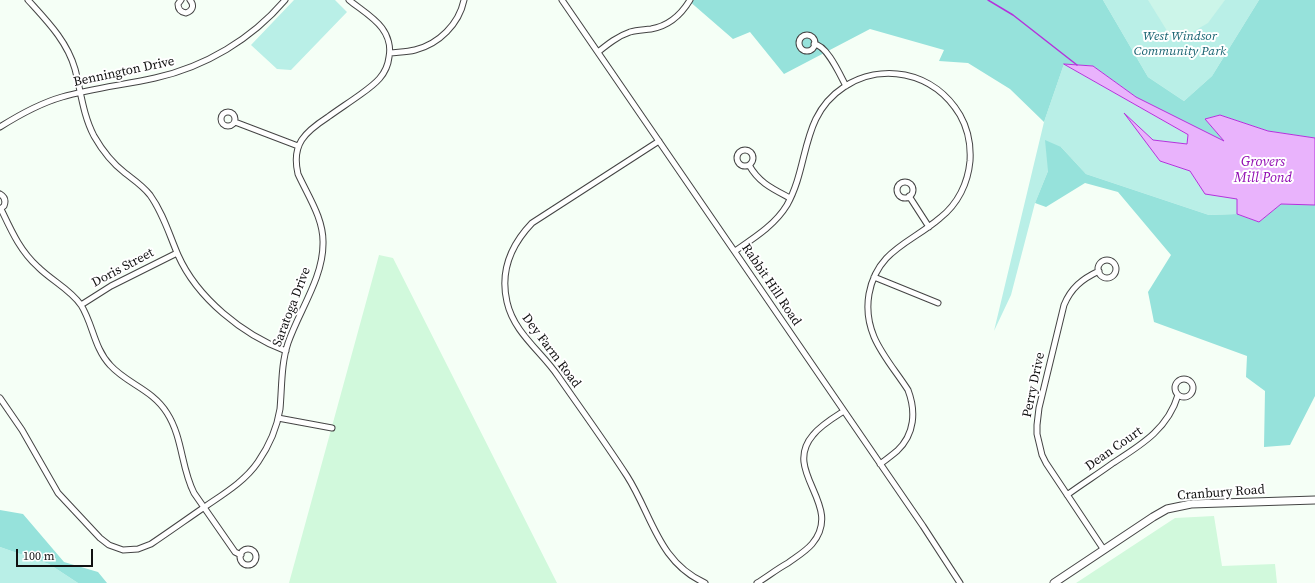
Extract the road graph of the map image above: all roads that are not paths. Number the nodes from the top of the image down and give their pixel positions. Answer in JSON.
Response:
{"nodes":[{"id":1,"x":28,"y":0,"type":"edge"},
{"id":2,"x":180,"y":0,"type":"edge"},
{"id":3,"x":190,"y":0,"type":"edge"},
{"id":4,"x":285,"y":0,"type":"edge"},
{"id":5,"x":350,"y":0,"type":"edge"},
{"id":6,"x":464,"y":0,"type":"edge"},
{"id":7,"x":562,"y":0,"type":"edge"},
{"id":8,"x":690,"y":0,"type":"edge"},
{"id":9,"x":814,"y":44,"type":"dead end"},
{"id":10,"x":598,"y":52,"type":"junction"},
{"id":11,"x":390,"y":53,"type":"junction"},
{"id":12,"x":846,"y":86,"type":"junction"},
{"id":13,"x":80,"y":92,"type":"junction"},
{"id":14,"x":235,"y":122,"type":"dead end"},
{"id":15,"x":0,"y":127,"type":"edge"},
{"id":16,"x":659,"y":141,"type":"junction"},
{"id":17,"x":298,"y":146,"type":"junction"},
{"id":18,"x":749,"y":165,"type":"dead end"},
{"id":19,"x":0,"y":194,"type":"edge"},
{"id":20,"x":909,"y":196,"type":"dead end"},
{"id":21,"x":790,"y":198,"type":"junction"},
{"id":22,"x":0,"y":209,"type":"edge"},
{"id":23,"x":929,"y":227,"type":"junction"},
{"id":24,"x":735,"y":251,"type":"junction"},
{"id":25,"x":177,"y":253,"type":"junction"},
{"id":26,"x":1099,"y":271,"type":"dead end"},
{"id":27,"x":874,"y":277,"type":"junction"},
{"id":28,"x":938,"y":303,"type":"dead end"},
{"id":29,"x":81,"y":305,"type":"junction"},
{"id":30,"x":286,"y":351,"type":"junction"},
{"id":31,"x":1178,"y":395,"type":"dead end"},
{"id":32,"x":0,"y":398,"type":"edge"},
{"id":33,"x":844,"y":411,"type":"junction"},
{"id":34,"x":278,"y":418,"type":"junction"},
{"id":35,"x":332,"y":428,"type":"dead end"},
{"id":36,"x":880,"y":464,"type":"junction"},
{"id":37,"x":1067,"y":494,"type":"junction"},
{"id":38,"x":1315,"y":500,"type":"edge"},
{"id":39,"x":204,"y":507,"type":"junction"},
{"id":40,"x":1104,"y":550,"type":"junction"},
{"id":41,"x":241,"y":555,"type":"dead end"},
{"id":42,"x":705,"y":583,"type":"edge"},
{"id":43,"x":757,"y":583,"type":"edge"},
{"id":44,"x":960,"y":583,"type":"edge"},
{"id":45,"x":1054,"y":583,"type":"edge"}],
"edges":[{"from":1,"to":13,"type":"street"},
{"from":2,"to":3,"type":"street"},
{"from":4,"to":13,"type":"street","name":"Bennington Drive"},
{"from":5,"to":11,"type":"street"},
{"from":6,"to":11,"type":"street"},
{"from":7,"to":10,"type":"street","name":"Rabbit Hill Road"},
{"from":8,"to":10,"type":"street"},
{"from":9,"to":12,"type":"street"},
{"from":10,"to":16,"type":"street","name":"Rabbit Hill Road"},
{"from":11,"to":17,"type":"street","name":"Saratoga Drive"},
{"from":12,"to":21,"type":"street"},
{"from":12,"to":23,"type":"street"},
{"from":13,"to":15,"type":"street","name":"Bennington Drive"},
{"from":13,"to":25,"type":"street"},
{"from":14,"to":17,"type":"street"},
{"from":16,"to":24,"type":"street","name":"Rabbit Hill Road"},
{"from":16,"to":42,"type":"street","name":"Dey Farm Road"},
{"from":17,"to":30,"type":"street","name":"Saratoga Drive"},
{"from":18,"to":21,"type":"street"},
{"from":19,"to":22,"type":"street"},
{"from":20,"to":23,"type":"street"},
{"from":21,"to":24,"type":"street"},
{"from":22,"to":29,"type":"street"},
{"from":23,"to":27,"type":"street"},
{"from":24,"to":33,"type":"street","name":"Rabbit Hill Road"},
{"from":25,"to":29,"type":"street","name":"Doris Street"},
{"from":25,"to":30,"type":"street"},
{"from":26,"to":37,"type":"street","name":"Perry Drive"},
{"from":27,"to":28,"type":"street"},
{"from":27,"to":36,"type":"street"},
{"from":29,"to":39,"type":"street"},
{"from":30,"to":34,"type":"street","name":"Saratoga Drive"},
{"from":31,"to":37,"type":"street","name":"Dean Court"},
{"from":32,"to":39,"type":"street","name":"Saratoga Drive"},
{"from":33,"to":36,"type":"street","name":"Rabbit Hill Road"},
{"from":33,"to":43,"type":"street"},
{"from":34,"to":35,"type":"street"},
{"from":34,"to":39,"type":"street","name":"Saratoga Drive"},
{"from":36,"to":44,"type":"street","name":"Rabbit Hill Road"},
{"from":37,"to":40,"type":"street","name":"Perry Drive"},
{"from":38,"to":40,"type":"street","name":"Cranbury Road"},
{"from":39,"to":41,"type":"street"},
{"from":40,"to":45,"type":"street","name":"Cranbury Road"}]}
